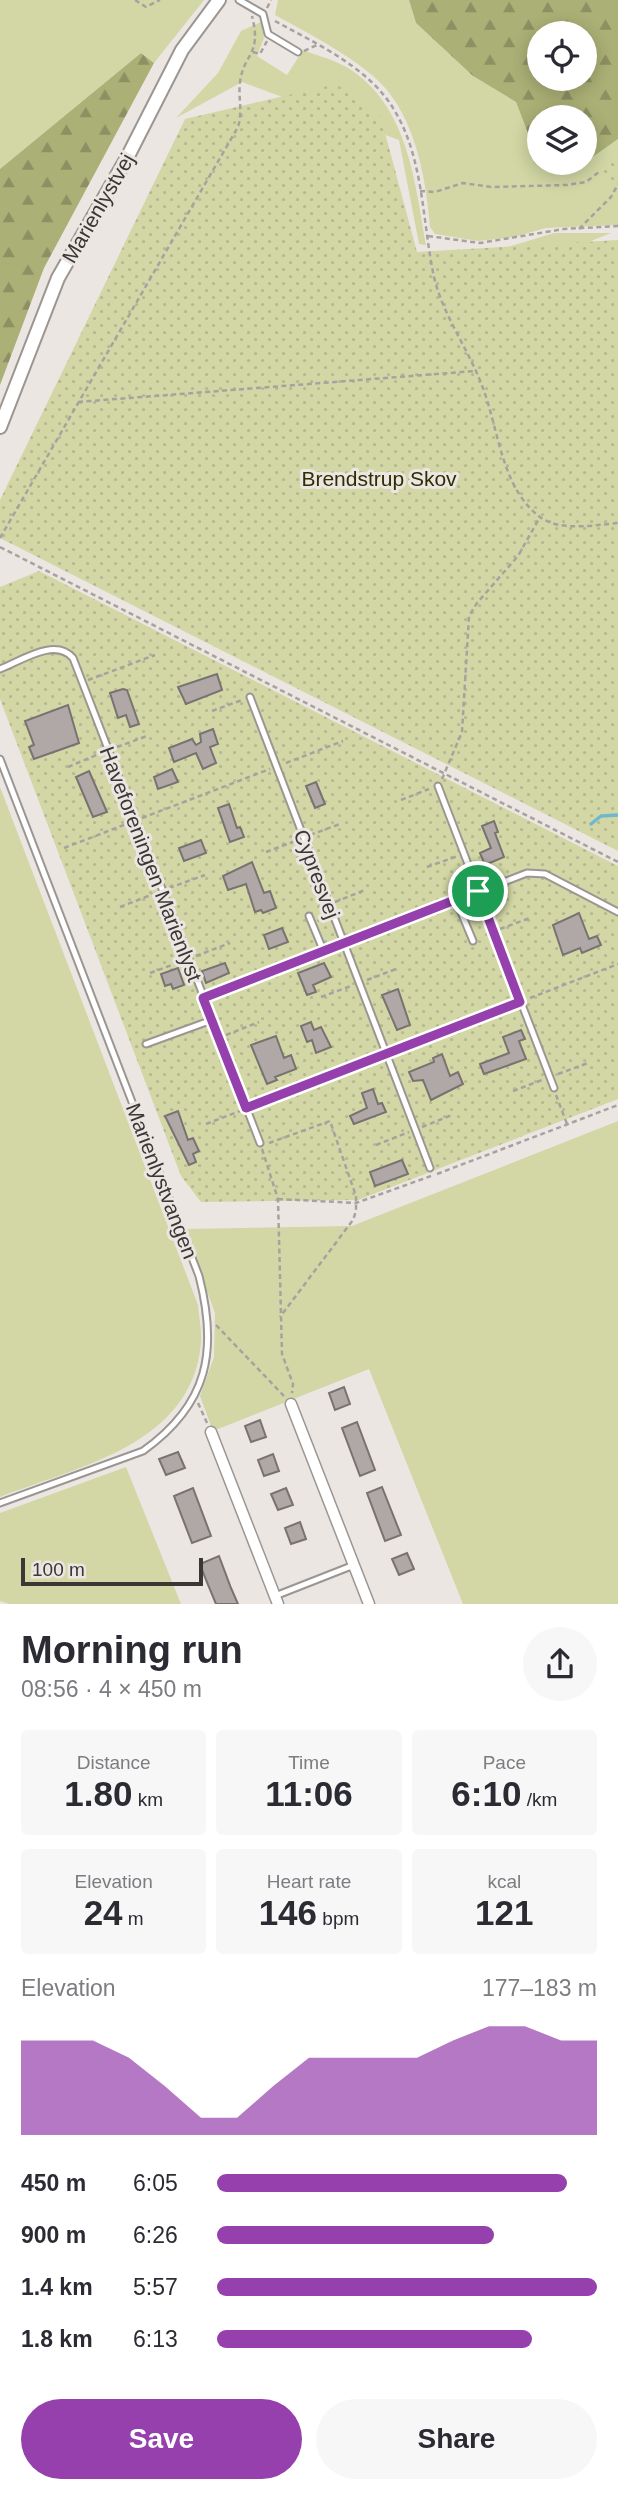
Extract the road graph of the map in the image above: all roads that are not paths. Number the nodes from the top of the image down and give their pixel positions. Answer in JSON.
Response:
{"nodes":[{"id":1,"x":219,"y":0,"type":"edge"},
{"id":2,"x":239,"y":0,"type":"edge"},
{"id":3,"x":298,"y":52,"type":"road end"},
{"id":4,"x":0,"y":427,"type":"edge"},
{"id":5,"x":0,"y":668,"type":"edge"},
{"id":6,"x":250,"y":697,"type":"road end"},
{"id":7,"x":0,"y":759,"type":"edge"},
{"id":8,"x":438,"y":786,"type":"road end"},
{"id":9,"x":478,"y":891,"type":"junction"},
{"id":10,"x":456,"y":900,"type":"junction"},
{"id":11,"x":618,"y":912,"type":"edge"},
{"id":12,"x":309,"y":916,"type":"dead end"},
{"id":13,"x":473,"y":941,"type":"dead end"},
{"id":14,"x":343,"y":944,"type":"junction"},
{"id":15,"x":324,"y":952,"type":"junction"},
{"id":16,"x":203,"y":998,"type":"junction"},
{"id":17,"x":212,"y":1020,"type":"junction"},
{"id":18,"x":146,"y":1044,"type":"dead end"},
{"id":19,"x":554,"y":1088,"type":"road end"},
{"id":20,"x":260,"y":1145,"type":"road end"},
{"id":21,"x":430,"y":1168,"type":"dead end"},
{"id":22,"x":291,"y":1404,"type":"road end"},
{"id":23,"x":211,"y":1432,"type":"road end"},
{"id":24,"x":0,"y":1503,"type":"edge"},
{"id":25,"x":354,"y":1565,"type":"junction"},
{"id":26,"x":277,"y":1600,"type":"edge"},
{"id":27,"x":369,"y":1604,"type":"edge"}],
"edges":[{"from":1,"to":4,"type":"street","name":"Marienlystvej"},
{"from":2,"to":3,"type":"lane"},
{"from":5,"to":16,"type":"lane","name":"Haveforeningen Marienlyst"},
{"from":6,"to":14,"type":"lane","name":"Cypresvej"},
{"from":7,"to":24,"type":"lane","name":"Marienlystvangen"},
{"from":8,"to":9,"type":"lane"},
{"from":9,"to":10,"type":"lane"},
{"from":9,"to":11,"type":"lane"},
{"from":9,"to":19,"type":"lane"},
{"from":10,"to":13,"type":"lane"},
{"from":10,"to":14,"type":"lane"},
{"from":12,"to":15,"type":"lane"},
{"from":14,"to":15,"type":"lane"},
{"from":14,"to":21,"type":"lane","name":"Cypresvej"},
{"from":15,"to":16,"type":"lane"},
{"from":16,"to":17,"type":"lane","name":"Haveforeningen Marienlyst"},
{"from":17,"to":18,"type":"lane"},
{"from":17,"to":20,"type":"lane","name":"Haveforeningen Marienlyst"},
{"from":22,"to":25,"type":"street"},
{"from":23,"to":26,"type":"street"},
{"from":25,"to":26,"type":"lane"},
{"from":25,"to":27,"type":"street"}]}
